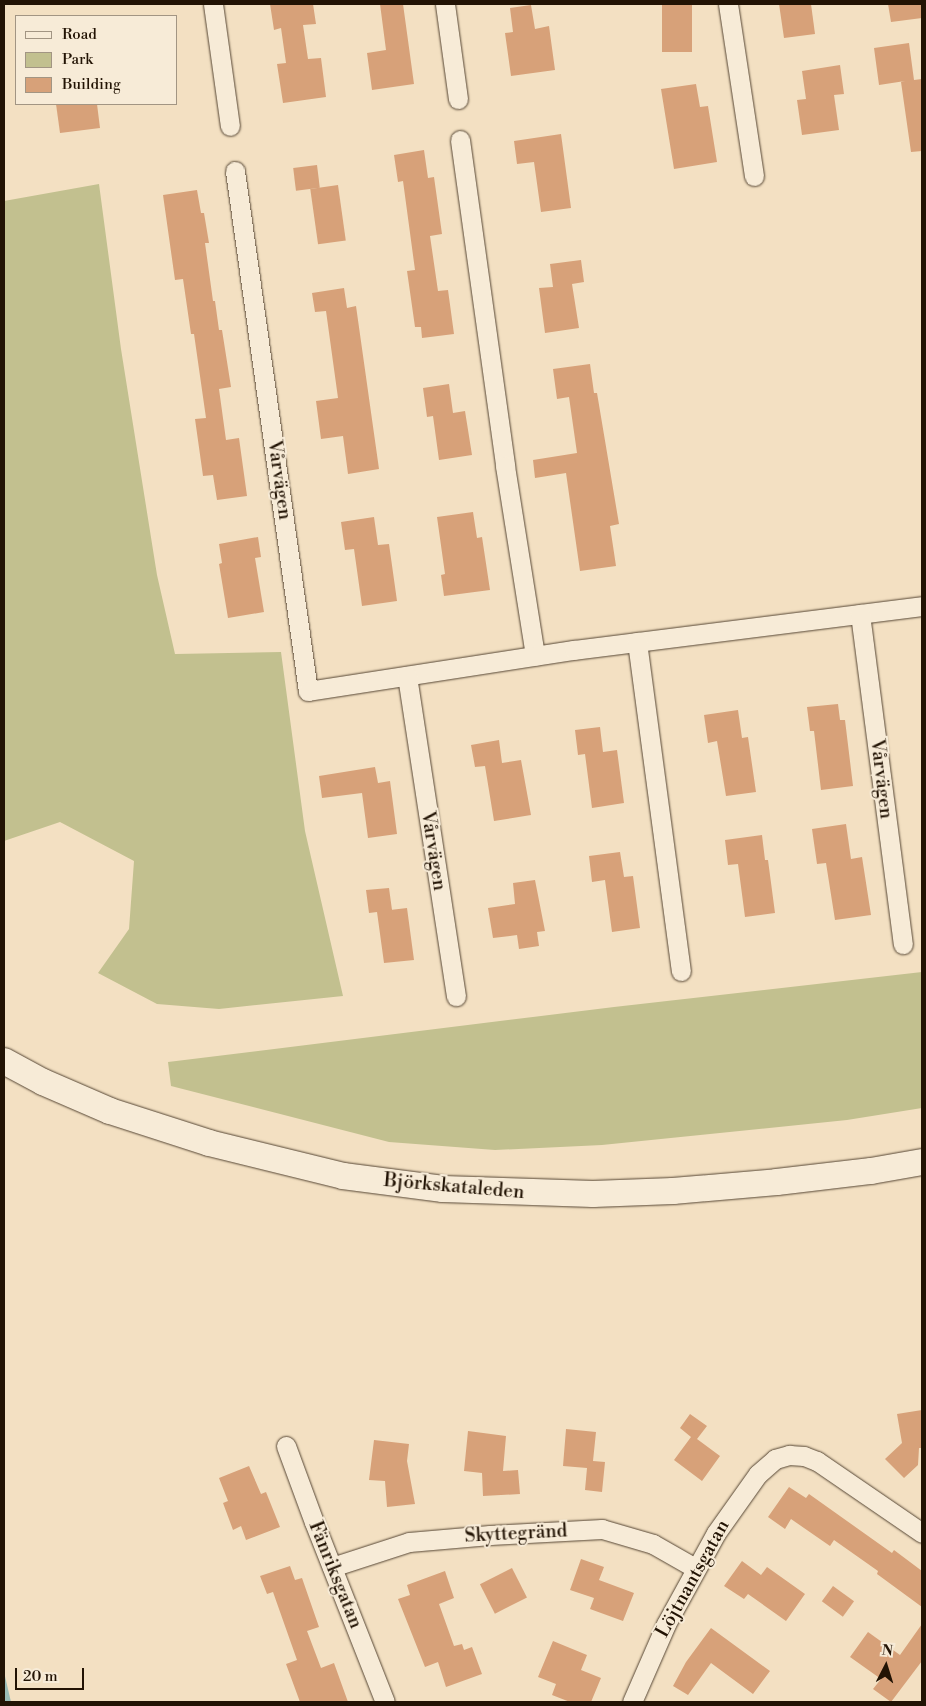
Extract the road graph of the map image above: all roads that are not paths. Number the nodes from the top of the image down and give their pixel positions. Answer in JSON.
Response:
{"nodes":[{"id":1,"x":213,"y":4,"type":"edge"},
{"id":2,"x":445,"y":4,"type":"edge"},
{"id":3,"x":728,"y":4,"type":"edge"},
{"id":4,"x":458,"y":99,"type":"dead end"},
{"id":5,"x":230,"y":126,"type":"dead end"},
{"id":6,"x":460,"y":140,"type":"dead end"},
{"id":7,"x":235,"y":170,"type":"dead end"},
{"id":8,"x":754,"y":176,"type":"dead end"},
{"id":9,"x":922,"y":606,"type":"edge"},
{"id":10,"x":860,"y":614,"type":"junction"},
{"id":11,"x":637,"y":642,"type":"junction"},
{"id":12,"x":535,"y":656,"type":"junction"},
{"id":13,"x":407,"y":676,"type":"junction"},
{"id":14,"x":903,"y":944,"type":"dead end"},
{"id":15,"x":681,"y":971,"type":"dead end"},
{"id":16,"x":456,"y":996,"type":"dead end"},
{"id":17,"x":4,"y":1061,"type":"edge"},
{"id":18,"x":922,"y":1162,"type":"edge"},
{"id":19,"x":286,"y":1446,"type":"dead end"},
{"id":20,"x":922,"y":1533,"type":"edge"},
{"id":21,"x":332,"y":1567,"type":"junction"},
{"id":22,"x":695,"y":1568,"type":"junction"},
{"id":23,"x":385,"y":1702,"type":"edge"},
{"id":24,"x":632,"y":1702,"type":"edge"}],
"edges":[{"from":1,"to":5,"type":"street"},
{"from":2,"to":4,"type":"street"},
{"from":3,"to":8,"type":"street"},
{"from":6,"to":12,"type":"street"},
{"from":7,"to":13,"type":"street","name":"Vårvägen"},
{"from":9,"to":10,"type":"street","name":"Vårvägen"},
{"from":10,"to":11,"type":"street","name":"Vårvägen"},
{"from":10,"to":14,"type":"street","name":"Vårvägen"},
{"from":11,"to":12,"type":"street","name":"Vårvägen"},
{"from":11,"to":15,"type":"street"},
{"from":12,"to":13,"type":"street","name":"Vårvägen"},
{"from":13,"to":16,"type":"street","name":"Vårvägen"},
{"from":17,"to":18,"type":"main road","name":"Björkskataleden"},
{"from":19,"to":21,"type":"street","name":"Fänriksgatan"},
{"from":20,"to":22,"type":"street","name":"Löjtnantsgatan"},
{"from":21,"to":22,"type":"street","name":"Skyttegränd"},
{"from":21,"to":23,"type":"street","name":"Fänriksgatan"},
{"from":22,"to":24,"type":"street","name":"Löjtnantsgatan"}]}
